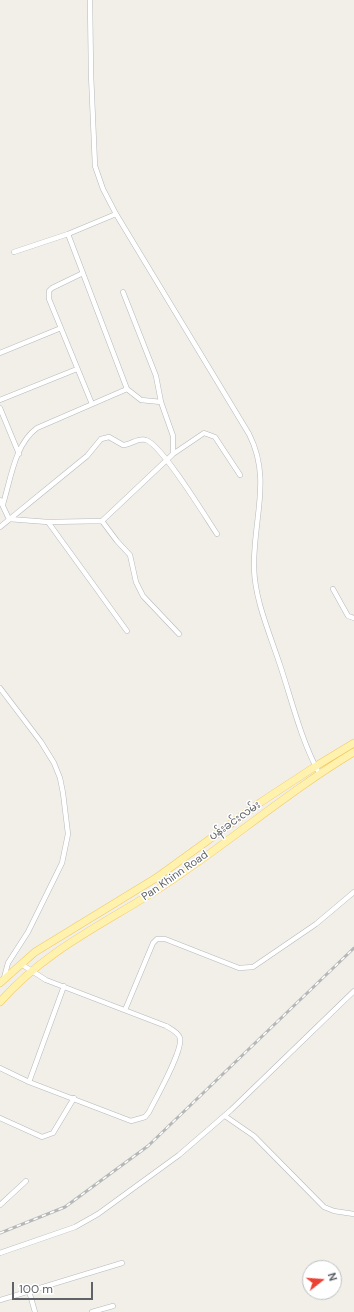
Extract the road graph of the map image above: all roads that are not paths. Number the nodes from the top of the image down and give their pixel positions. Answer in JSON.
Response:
{"nodes":[{"id":1,"x":90,"y":0,"type":"edge"},
{"id":2,"x":116,"y":214,"type":"junction"},
{"id":3,"x":68,"y":234,"type":"junction"},
{"id":4,"x":14,"y":252,"type":"dead end"},
{"id":5,"x":83,"y":273,"type":"junction"},
{"id":6,"x":123,"y":292,"type":"dead end"},
{"id":7,"x":61,"y":328,"type":"junction"},
{"id":8,"x":0,"y":353,"type":"edge"},
{"id":9,"x":77,"y":369,"type":"junction"},
{"id":10,"x":127,"y":389,"type":"junction"},
{"id":11,"x":0,"y":400,"type":"edge"},
{"id":12,"x":161,"y":402,"type":"junction"},
{"id":13,"x":92,"y":404,"type":"junction"},
{"id":14,"x":0,"y":408,"type":"edge"},
{"id":15,"x":19,"y":454,"type":"junction"},
{"id":16,"x":173,"y":454,"type":"junction"},
{"id":17,"x":167,"y":459,"type":"junction"},
{"id":18,"x":240,"y":475,"type":"dead end"},
{"id":19,"x":1,"y":502,"type":"edge"},
{"id":20,"x":9,"y":519,"type":"junction"},
{"id":21,"x":102,"y":521,"type":"junction"},
{"id":22,"x":48,"y":522,"type":"junction"},
{"id":23,"x":0,"y":527,"type":"edge"},
{"id":24,"x":217,"y":534,"type":"dead end"},
{"id":25,"x":333,"y":589,"type":"dead end"},
{"id":26,"x":354,"y":618,"type":"edge"},
{"id":27,"x":127,"y":632,"type":"dead end"},
{"id":28,"x":179,"y":634,"type":"dead end"},
{"id":29,"x":0,"y":688,"type":"edge"},
{"id":30,"x":354,"y":743,"type":"edge"},
{"id":31,"x":354,"y":752,"type":"edge"},
{"id":32,"x":316,"y":766,"type":"junction"},
{"id":33,"x":319,"y":773,"type":"junction"},
{"id":34,"x":354,"y":892,"type":"edge"},
{"id":35,"x":21,"y":964,"type":"junction"},
{"id":36,"x":30,"y":971,"type":"junction"},
{"id":37,"x":2,"y":981,"type":"edge"},
{"id":38,"x":64,"y":986,"type":"junction"},
{"id":39,"x":354,"y":991,"type":"edge"},
{"id":40,"x":0,"y":1002,"type":"edge"},
{"id":41,"x":125,"y":1010,"type":"junction"},
{"id":42,"x":0,"y":1068,"type":"edge"},
{"id":43,"x":29,"y":1082,"type":"junction"},
{"id":44,"x":74,"y":1098,"type":"junction"},
{"id":45,"x":225,"y":1116,"type":"junction"},
{"id":46,"x":0,"y":1118,"type":"edge"},
{"id":47,"x":26,"y":1181,"type":"dead end"},
{"id":48,"x":0,"y":1205,"type":"edge"},
{"id":49,"x":354,"y":1214,"type":"edge"},
{"id":50,"x":0,"y":1253,"type":"edge"},
{"id":51,"x":122,"y":1263,"type":"dead end"},
{"id":52,"x":29,"y":1291,"type":"junction"},
{"id":53,"x":0,"y":1300,"type":"edge"},
{"id":54,"x":113,"y":1306,"type":"dead end"},
{"id":55,"x":35,"y":1312,"type":"edge"},
{"id":56,"x":92,"y":1312,"type":"edge"}],
"edges":[{"from":1,"to":2,"type":"street"},
{"from":2,"to":3,"type":"street"},
{"from":2,"to":32,"type":"street"},
{"from":3,"to":4,"type":"street"},
{"from":3,"to":5,"type":"street"},
{"from":5,"to":7,"type":"street"},
{"from":5,"to":10,"type":"street"},
{"from":6,"to":12,"type":"street"},
{"from":7,"to":8,"type":"street"},
{"from":7,"to":9,"type":"street"},
{"from":9,"to":11,"type":"street"},
{"from":9,"to":13,"type":"street"},
{"from":10,"to":12,"type":"street"},
{"from":10,"to":13,"type":"street"},
{"from":12,"to":16,"type":"street"},
{"from":13,"to":15,"type":"street"},
{"from":14,"to":15,"type":"street"},
{"from":15,"to":19,"type":"street"},
{"from":16,"to":17,"type":"street"},
{"from":16,"to":18,"type":"street"},
{"from":17,"to":20,"type":"street"},
{"from":17,"to":21,"type":"street"},
{"from":17,"to":24,"type":"street"},
{"from":19,"to":20,"type":"street"},
{"from":20,"to":22,"type":"street"},
{"from":20,"to":23,"type":"street"},
{"from":21,"to":22,"type":"street"},
{"from":21,"to":28,"type":"street"},
{"from":22,"to":27,"type":"street"},
{"from":25,"to":26,"type":"street"},
{"from":29,"to":37,"type":"street"},
{"from":30,"to":32,"type":"main road","name":"ပန်းခင်းလမ်း"},
{"from":31,"to":33,"type":"main road","name":"Pan Khinn Road"},
{"from":32,"to":33,"type":"street"},
{"from":32,"to":35,"type":"main road","name":"ပန်းခင်းလမ်း"},
{"from":33,"to":36,"type":"main road","name":"Pan Khinn Road"},
{"from":34,"to":41,"type":"street"},
{"from":35,"to":36,"type":"street"},
{"from":35,"to":37,"type":"main road","name":"ပန်းခင်းလမ်း"},
{"from":36,"to":38,"type":"street"},
{"from":36,"to":40,"type":"main road","name":"Pan Khinn Road"},
{"from":38,"to":41,"type":"street"},
{"from":38,"to":43,"type":"street"},
{"from":39,"to":45,"type":"street"},
{"from":41,"to":44,"type":"street"},
{"from":42,"to":43,"type":"street"},
{"from":43,"to":44,"type":"street"},
{"from":44,"to":46,"type":"street"},
{"from":45,"to":49,"type":"street"},
{"from":45,"to":50,"type":"street"},
{"from":47,"to":48,"type":"street"},
{"from":51,"to":52,"type":"street"},
{"from":52,"to":53,"type":"street"},
{"from":52,"to":55,"type":"street"},
{"from":54,"to":56,"type":"street"}]}
